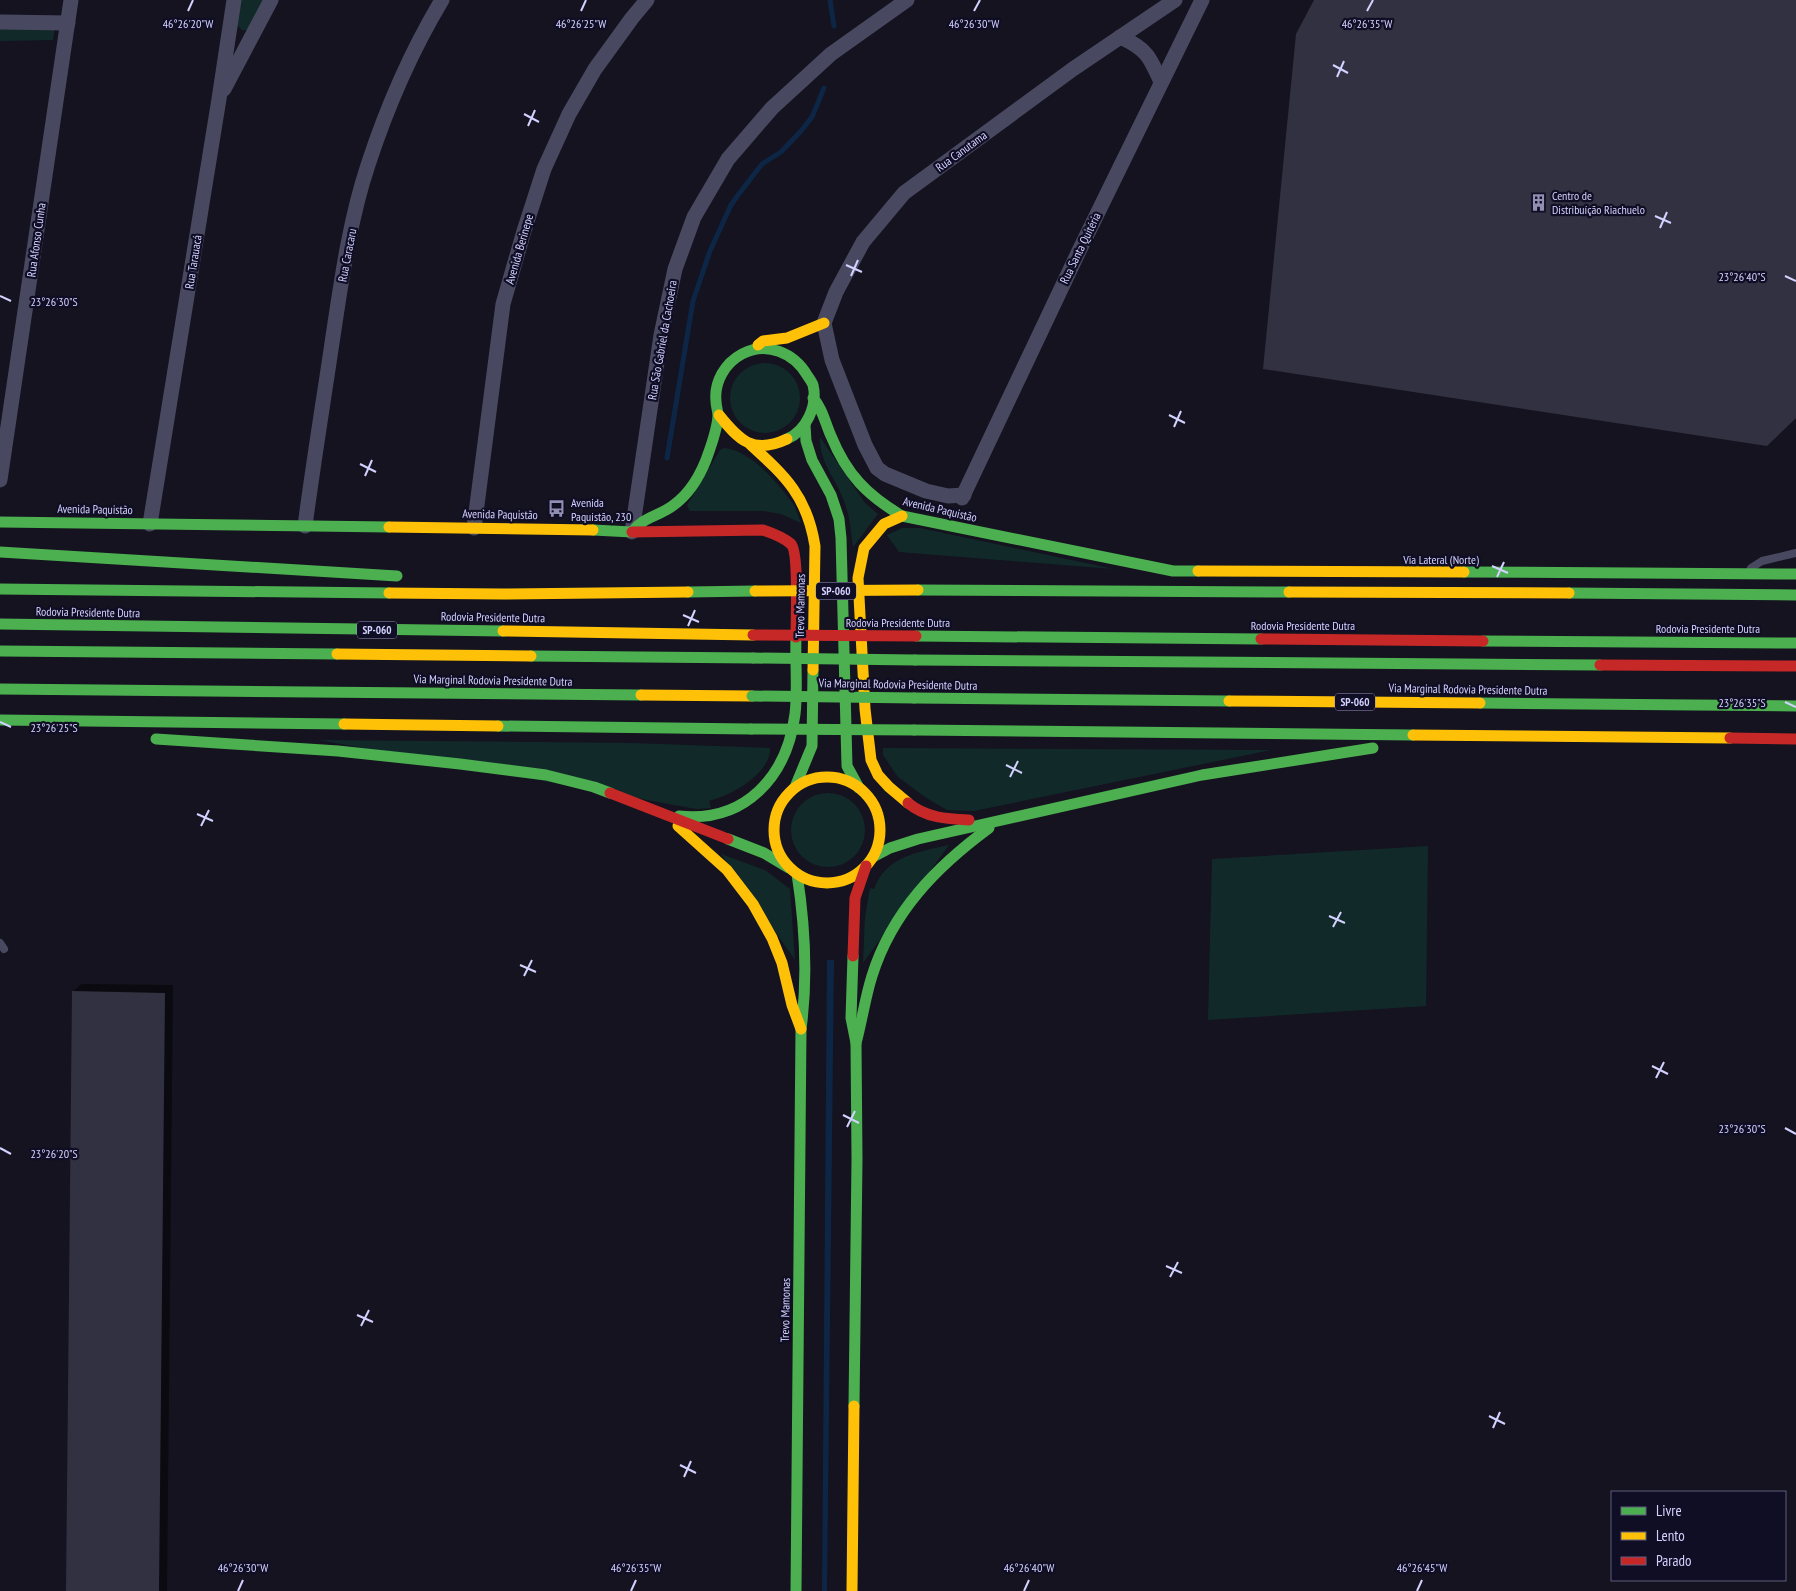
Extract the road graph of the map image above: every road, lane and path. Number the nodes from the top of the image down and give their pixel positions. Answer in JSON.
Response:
{"nodes":[{"id":1,"x":72,"y":0,"type":"edge"},
{"id":2,"x":234,"y":0,"type":"edge"},
{"id":3,"x":271,"y":0,"type":"edge"},
{"id":4,"x":442,"y":0,"type":"edge"},
{"id":5,"x":647,"y":0,"type":"edge"},
{"id":6,"x":907,"y":0,"type":"edge"},
{"id":7,"x":1175,"y":0,"type":"edge"},
{"id":8,"x":1202,"y":0,"type":"edge"},
{"id":9,"x":0,"y":22,"type":"edge"},
{"id":10,"x":68,"y":23,"type":"junction"},
{"id":11,"x":1120,"y":37,"type":"junction"},
{"id":12,"x":1162,"y":82,"type":"junction"},
{"id":13,"x":219,"y":99,"type":"junction"},
{"id":14,"x":824,"y":323,"type":"junction"},
{"id":15,"x":749,"y":351,"type":"junction"},
{"id":16,"x":813,"y":398,"type":"junction"},
{"id":17,"x":719,"y":415,"type":"junction"},
{"id":18,"x":805,"y":425,"type":"junction"},
{"id":19,"x":750,"y":444,"type":"junction"},
{"id":20,"x":0,"y":480,"type":"edge"},
{"id":21,"x":902,"y":516,"type":"junction"},
{"id":22,"x":0,"y":522,"type":"edge"},
{"id":23,"x":150,"y":524,"type":"junction"},
{"id":24,"x":305,"y":526,"type":"junction"},
{"id":25,"x":474,"y":528,"type":"junction"},
{"id":26,"x":632,"y":532,"type":"junction"},
{"id":27,"x":0,"y":552,"type":"edge"},
{"id":28,"x":1796,"y":553,"type":"edge"},
{"id":29,"x":1147,"y":566,"type":"joint"},
{"id":30,"x":1743,"y":574,"type":"junction"},
{"id":31,"x":1796,"y":574,"type":"edge"},
{"id":32,"x":406,"y":577,"type":"dead end"},
{"id":33,"x":439,"y":582,"type":"dead end"},
{"id":34,"x":0,"y":589,"type":"edge"},
{"id":35,"x":502,"y":594,"type":"junction"},
{"id":36,"x":1796,"y":595,"type":"edge"},
{"id":37,"x":0,"y":624,"type":"edge"},
{"id":38,"x":1796,"y":642,"type":"edge"},
{"id":39,"x":0,"y":652,"type":"edge"},
{"id":40,"x":1796,"y":666,"type":"edge"},
{"id":41,"x":0,"y":689,"type":"edge"},
{"id":42,"x":1796,"y":706,"type":"edge"},
{"id":43,"x":0,"y":720,"type":"edge"},
{"id":44,"x":69,"y":722,"type":"junction"},
{"id":45,"x":103,"y":734,"type":"dead end"},
{"id":46,"x":1451,"y":736,"type":"junction"},
{"id":47,"x":141,"y":737,"type":"dead end"},
{"id":48,"x":1796,"y":740,"type":"edge"},
{"id":49,"x":795,"y":787,"type":"junction"},
{"id":50,"x":859,"y":788,"type":"junction"},
{"id":51,"x":668,"y":816,"type":"junction"},
{"id":52,"x":1003,"y":819,"type":"junction"},
{"id":53,"x":870,"y":862,"type":"junction"},
{"id":54,"x":793,"y":871,"type":"junction"},
{"id":55,"x":801,"y":1029,"type":"junction"},
{"id":56,"x":856,"y":1043,"type":"junction"},
{"id":57,"x":796,"y":1591,"type":"edge"},
{"id":58,"x":852,"y":1591,"type":"edge"}],
"edges":[{"from":1,"to":10,"type":"street","name":"Rua Afonso Cunha"},
{"from":2,"to":13,"type":"street","name":"Rua Tarauacá"},
{"from":3,"to":13,"type":"street"},
{"from":4,"to":24,"type":"street","name":"Rua Caracaru"},
{"from":5,"to":25,"type":"street","name":"Avenida Berinepe"},
{"from":6,"to":26,"type":"street","name":"Rua São Gabriel da Cachoeira"},
{"from":7,"to":11,"type":"street","name":"Rua Canutama"},
{"from":8,"to":12,"type":"street","name":"Rua Santa Quitéria"},
{"from":9,"to":10,"type":"street"},
{"from":10,"to":20,"type":"street","name":"Rua Afonso Cunha"},
{"from":11,"to":12,"type":"street"},
{"from":11,"to":14,"type":"street","name":"Rua Canutama"},
{"from":12,"to":14,"type":"street","name":"Rua Santa Quitéria"},
{"from":13,"to":23,"type":"street","name":"Rua Tarauacá"},
{"from":14,"to":15,"type":"main road"},
{"from":15,"to":16,"type":"main road","name":"Avenida Paquistão"},
{"from":15,"to":17,"type":"main road"},
{"from":16,"to":18,"type":"main road","name":"Trevo Mamonas"},
{"from":16,"to":21,"type":"main road","name":"Avenida Paquistão"},
{"from":17,"to":19,"type":"main road","name":"Trevo Mamonas"},
{"from":17,"to":26,"type":"main road"},
{"from":18,"to":19,"type":"main road","name":"Trevo Mamonas"},
{"from":18,"to":50,"type":"main road","name":"Trevo Mamonas"},
{"from":19,"to":49,"type":"main road","name":"Trevo Mamonas"},
{"from":21,"to":29,"type":"main road","name":"Avenida Paquistão"},
{"from":21,"to":52,"type":"main road"},
{"from":22,"to":23,"type":"main road","name":"Avenida Paquistão"},
{"from":23,"to":24,"type":"main road","name":"Avenida Paquistão"},
{"from":24,"to":25,"type":"main road","name":"Avenida Paquistão"},
{"from":25,"to":26,"type":"main road","name":"Avenida Paquistão"},
{"from":26,"to":51,"type":"main road","name":"Avenida Paquistão"},
{"from":27,"to":32,"type":"main road"},
{"from":28,"to":30,"type":"lane"},
{"from":29,"to":30,"type":"main road","name":"Via Lateral (Norte)"},
{"from":30,"to":31,"type":"main road","name":"Via Lateral (Norte)"},
{"from":33,"to":35,"type":"main road"},
{"from":34,"to":35,"type":"main road","name":"Rodovia Presidente Dutra","number":"SP-060"},
{"from":35,"to":36,"type":"main road","name":"Rodovia Presidente Dutra","number":"SP-060","bridge":true},
{"from":37,"to":38,"type":"main road","name":"Rodovia Presidente Dutra","number":"SP-060","bridge":true},
{"from":39,"to":40,"type":"main road","number":"SP-060","bridge":true},
{"from":41,"to":42,"type":"main road","name":"Via Marginal Rodovia Presidente Dutra","number":"SP-060","bridge":true},
{"from":43,"to":44,"type":"main road"},
{"from":44,"to":45,"type":"main road"},
{"from":44,"to":46,"type":"main road","bridge":true},
{"from":46,"to":48,"type":"main road"},
{"from":46,"to":52,"type":"main road"},
{"from":47,"to":51,"type":"main road"},
{"from":49,"to":50,"type":"main road","name":"Trevo Mamonas"},
{"from":49,"to":54,"type":"main road","name":"Trevo Mamonas"},
{"from":50,"to":53,"type":"main road","name":"Trevo Mamonas"},
{"from":51,"to":54,"type":"main road"},
{"from":51,"to":55,"type":"main road"},
{"from":52,"to":53,"type":"main road"},
{"from":52,"to":56,"type":"main road"},
{"from":53,"to":54,"type":"main road"},
{"from":53,"to":56,"type":"main road","name":"Trevo Mamonas"},
{"from":54,"to":55,"type":"main road"},
{"from":55,"to":57,"type":"main road","name":"Trevo Mamonas"},
{"from":56,"to":58,"type":"main road"}]}
